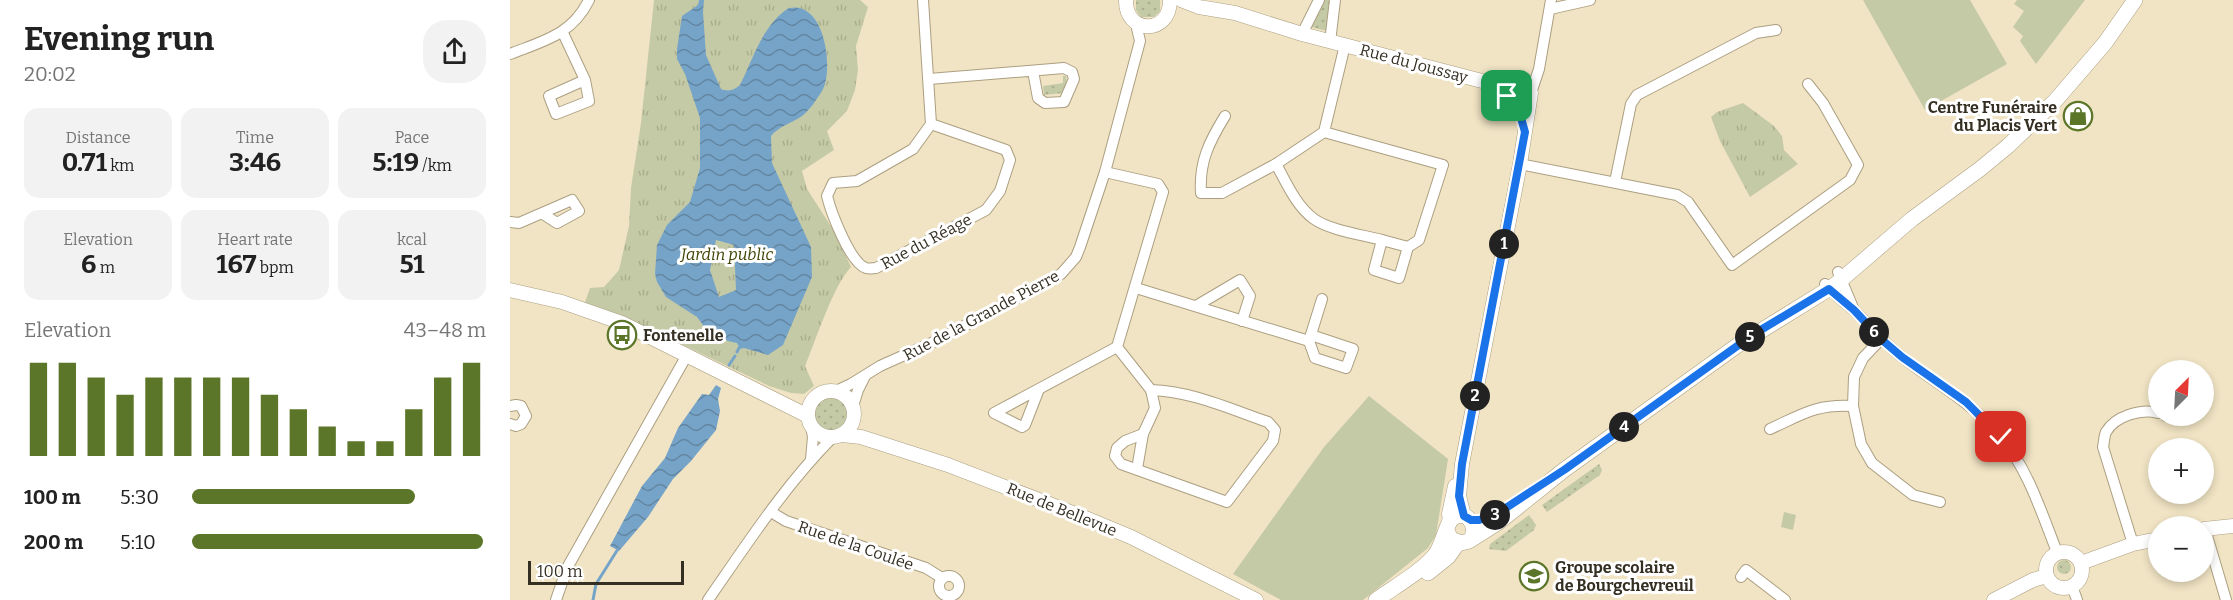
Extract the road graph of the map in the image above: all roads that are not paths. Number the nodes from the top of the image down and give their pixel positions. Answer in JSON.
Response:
{"nodes":[{"id":1,"x":589,"y":0,"type":"edge"},
{"id":2,"x":923,"y":0,"type":"edge"},
{"id":3,"x":1126,"y":0,"type":"edge"},
{"id":4,"x":1181,"y":0,"type":"edge"},
{"id":5,"x":1319,"y":0,"type":"edge"},
{"id":6,"x":1335,"y":0,"type":"edge"},
{"id":7,"x":1590,"y":0,"type":"edge"},
{"id":8,"x":2134,"y":2,"type":"edge"},
{"id":9,"x":1550,"y":4,"type":"edge"},
{"id":10,"x":1169,"y":7,"type":"edge"},
{"id":11,"x":1199,"y":7,"type":"junction"},
{"id":12,"x":1143,"y":25,"type":"junction"},
{"id":13,"x":1776,"y":30,"type":"dead end"},
{"id":14,"x":563,"y":33,"type":"junction"},
{"id":15,"x":1302,"y":34,"type":"junction"},
{"id":16,"x":1330,"y":42,"type":"junction"},
{"id":17,"x":1345,"y":45,"type":"junction"},
{"id":18,"x":510,"y":54,"type":"edge"},
{"id":19,"x":1033,"y":71,"type":"dead end"},
{"id":20,"x":929,"y":79,"type":"junction"},
{"id":21,"x":585,"y":80,"type":"dead end"},
{"id":22,"x":1808,"y":84,"type":"dead end"},
{"id":23,"x":1521,"y":95,"type":"junction"},
{"id":24,"x":1225,"y":116,"type":"dead end"},
{"id":25,"x":931,"y":124,"type":"junction"},
{"id":26,"x":1323,"y":132,"type":"junction"},
{"id":27,"x":1276,"y":164,"type":"junction"},
{"id":28,"x":1520,"y":164,"type":"junction"},
{"id":29,"x":1105,"y":172,"type":"junction"},
{"id":30,"x":1615,"y":182,"type":"junction"},
{"id":31,"x":543,"y":214,"type":"dead end"},
{"id":32,"x":510,"y":222,"type":"edge"},
{"id":33,"x":1382,"y":240,"type":"junction"},
{"id":34,"x":1408,"y":247,"type":"junction"},
{"id":35,"x":1840,"y":275,"type":"junction"},
{"id":36,"x":1827,"y":286,"type":"junction"},
{"id":37,"x":1136,"y":288,"type":"junction"},
{"id":38,"x":510,"y":290,"type":"edge"},
{"id":39,"x":1322,"y":299,"type":"dead end"},
{"id":40,"x":1196,"y":306,"type":"junction"},
{"id":41,"x":1854,"y":310,"type":"junction"},
{"id":42,"x":1242,"y":321,"type":"junction"},
{"id":43,"x":1881,"y":339,"type":"junction"},
{"id":44,"x":1117,"y":347,"type":"junction"},
{"id":45,"x":687,"y":355,"type":"junction"},
{"id":46,"x":866,"y":375,"type":"junction"},
{"id":47,"x":1039,"y":389,"type":"dead end"},
{"id":48,"x":1151,"y":390,"type":"junction"},
{"id":49,"x":834,"y":392,"type":"junction"},
{"id":50,"x":510,"y":406,"type":"edge"},
{"id":51,"x":1853,"y":406,"type":"junction"},
{"id":52,"x":853,"y":411,"type":"junction"},
{"id":53,"x":2148,"y":412,"type":"edge"},
{"id":54,"x":810,"y":415,"type":"junction"},
{"id":55,"x":510,"y":424,"type":"edge"},
{"id":56,"x":1770,"y":429,"type":"dead end"},
{"id":57,"x":1143,"y":434,"type":"junction"},
{"id":58,"x":838,"y":436,"type":"junction"},
{"id":59,"x":880,"y":443,"type":"junction"},
{"id":60,"x":811,"y":459,"type":"junction"},
{"id":61,"x":1137,"y":469,"type":"junction"},
{"id":62,"x":1564,"y":470,"type":"junction"},
{"id":63,"x":1940,"y":502,"type":"dead end"},
{"id":64,"x":771,"y":512,"type":"junction"},
{"id":65,"x":1458,"y":522,"type":"junction"},
{"id":66,"x":2233,"y":526,"type":"edge"},
{"id":67,"x":2214,"y":528,"type":"edge"},
{"id":68,"x":1465,"y":540,"type":"junction"},
{"id":69,"x":2148,"y":541,"type":"edge"},
{"id":70,"x":2133,"y":544,"type":"junction"},
{"id":71,"x":2057,"y":552,"type":"junction"},
{"id":72,"x":2214,"y":561,"type":"edge"},
{"id":73,"x":2081,"y":564,"type":"junction"},
{"id":74,"x":2046,"y":576,"type":"junction"},
{"id":75,"x":1741,"y":577,"type":"dead end"},
{"id":76,"x":942,"y":578,"type":"dead end"},
{"id":77,"x":2072,"y":586,"type":"junction"},
{"id":78,"x":1237,"y":591,"type":"junction"},
{"id":79,"x":2002,"y":598,"type":"edge"},
{"id":80,"x":556,"y":600,"type":"edge"},
{"id":81,"x":708,"y":600,"type":"edge"},
{"id":82,"x":1250,"y":600,"type":"edge"},
{"id":83,"x":1256,"y":600,"type":"edge"},
{"id":84,"x":1376,"y":600,"type":"edge"},
{"id":85,"x":1392,"y":600,"type":"edge"},
{"id":86,"x":1785,"y":600,"type":"edge"},
{"id":87,"x":2077,"y":600,"type":"edge"},
{"id":88,"x":2226,"y":600,"type":"edge"}],
"edges":[{"from":1,"to":14,"type":"street"},
{"from":2,"to":20,"type":"street"},
{"from":3,"to":12,"type":"street"},
{"from":4,"to":11,"type":"street","name":"Rue du Joussay"},
{"from":5,"to":15,"type":"street"},
{"from":6,"to":16,"type":"street"},
{"from":7,"to":9,"type":"street"},
{"from":8,"to":35,"type":"main road"},
{"from":9,"to":23,"type":"street"},
{"from":10,"to":11,"type":"street","name":"Rue du Joussay"},
{"from":10,"to":12,"type":"street"},
{"from":11,"to":15,"type":"street","name":"Rue du Joussay"},
{"from":12,"to":29,"type":"street","name":"Rue de la Grande Pierre"},
{"from":13,"to":30,"type":"street"},
{"from":14,"to":18,"type":"street"},
{"from":14,"to":21,"type":"street"},
{"from":15,"to":16,"type":"street","name":"Rue du Joussay"},
{"from":16,"to":17,"type":"street","name":"Rue du Joussay"},
{"from":17,"to":23,"type":"street","name":"Rue du Joussay"},
{"from":17,"to":26,"type":"street","name":"Rue du Joussay"},
{"from":19,"to":20,"type":"street"},
{"from":20,"to":25,"type":"street"},
{"from":22,"to":30,"type":"street"},
{"from":23,"to":28,"type":"street"},
{"from":24,"to":27,"type":"street"},
{"from":25,"to":25,"type":"street","name":"Rue du Réage"},
{"from":26,"to":27,"type":"street"},
{"from":26,"to":34,"type":"street"},
{"from":27,"to":33,"type":"street"},
{"from":28,"to":30,"type":"street"},
{"from":28,"to":65,"type":"street"},
{"from":29,"to":37,"type":"street"},
{"from":29,"to":46,"type":"street","name":"Rue de la Grande Pierre"},
{"from":31,"to":32,"type":"street"},
{"from":33,"to":34,"type":"street"},
{"from":33,"to":34,"type":"street"},
{"from":35,"to":36,"type":"main road"},
{"from":35,"to":41,"type":"street"},
{"from":36,"to":41,"type":"street"},
{"from":36,"to":62,"type":"main road"},
{"from":37,"to":40,"type":"street"},
{"from":37,"to":44,"type":"street"},
{"from":38,"to":45,"type":"street"},
{"from":39,"to":42,"type":"street"},
{"from":40,"to":42,"type":"street"},
{"from":40,"to":42,"type":"street"},
{"from":41,"to":43,"type":"street"},
{"from":43,"to":51,"type":"street"},
{"from":43,"to":71,"type":"street"},
{"from":44,"to":47,"type":"street"},
{"from":44,"to":48,"type":"street"},
{"from":45,"to":54,"type":"street"},
{"from":45,"to":80,"type":"street"},
{"from":46,"to":49,"type":"street","name":"Rue de la Grande Pierre"},
{"from":46,"to":52,"type":"street"},
{"from":48,"to":57,"type":"street"},
{"from":48,"to":61,"type":"street"},
{"from":49,"to":52,"type":"street"},
{"from":49,"to":54,"type":"street"},
{"from":50,"to":55,"type":"street"},
{"from":51,"to":56,"type":"street"},
{"from":51,"to":63,"type":"street"},
{"from":52,"to":58,"type":"street"},
{"from":52,"to":59,"type":"street","name":"Rue de Bellevue"},
{"from":53,"to":70,"type":"street"},
{"from":54,"to":58,"type":"street"},
{"from":54,"to":60,"type":"street"},
{"from":57,"to":61,"type":"street"},
{"from":57,"to":61,"type":"street"},
{"from":58,"to":59,"type":"street","name":"Rue de Bellevue"},
{"from":58,"to":60,"type":"street"},
{"from":59,"to":78,"type":"street","name":"Rue de Bellevue"},
{"from":60,"to":64,"type":"street"},
{"from":62,"to":65,"type":"main road"},
{"from":62,"to":68,"type":"main road"},
{"from":64,"to":76,"type":"street","name":"Rue de la Coulée"},
{"from":64,"to":81,"type":"street"},
{"from":65,"to":68,"type":"main road"},
{"from":65,"to":68,"type":"main road"},
{"from":65,"to":84,"type":"main road"},
{"from":66,"to":67,"type":"street"},
{"from":68,"to":85,"type":"main road"},
{"from":69,"to":70,"type":"street"},
{"from":70,"to":73,"type":"street"},
{"from":71,"to":73,"type":"street"},
{"from":71,"to":74,"type":"street"},
{"from":72,"to":88,"type":"street"},
{"from":73,"to":77,"type":"street"},
{"from":74,"to":77,"type":"street"},
{"from":74,"to":79,"type":"street"},
{"from":75,"to":86,"type":"street"},
{"from":77,"to":87,"type":"street"},
{"from":78,"to":82,"type":"street","name":"Rue de Bellevue"},
{"from":78,"to":83,"type":"street","name":"Rue de Bellevue"}]}
